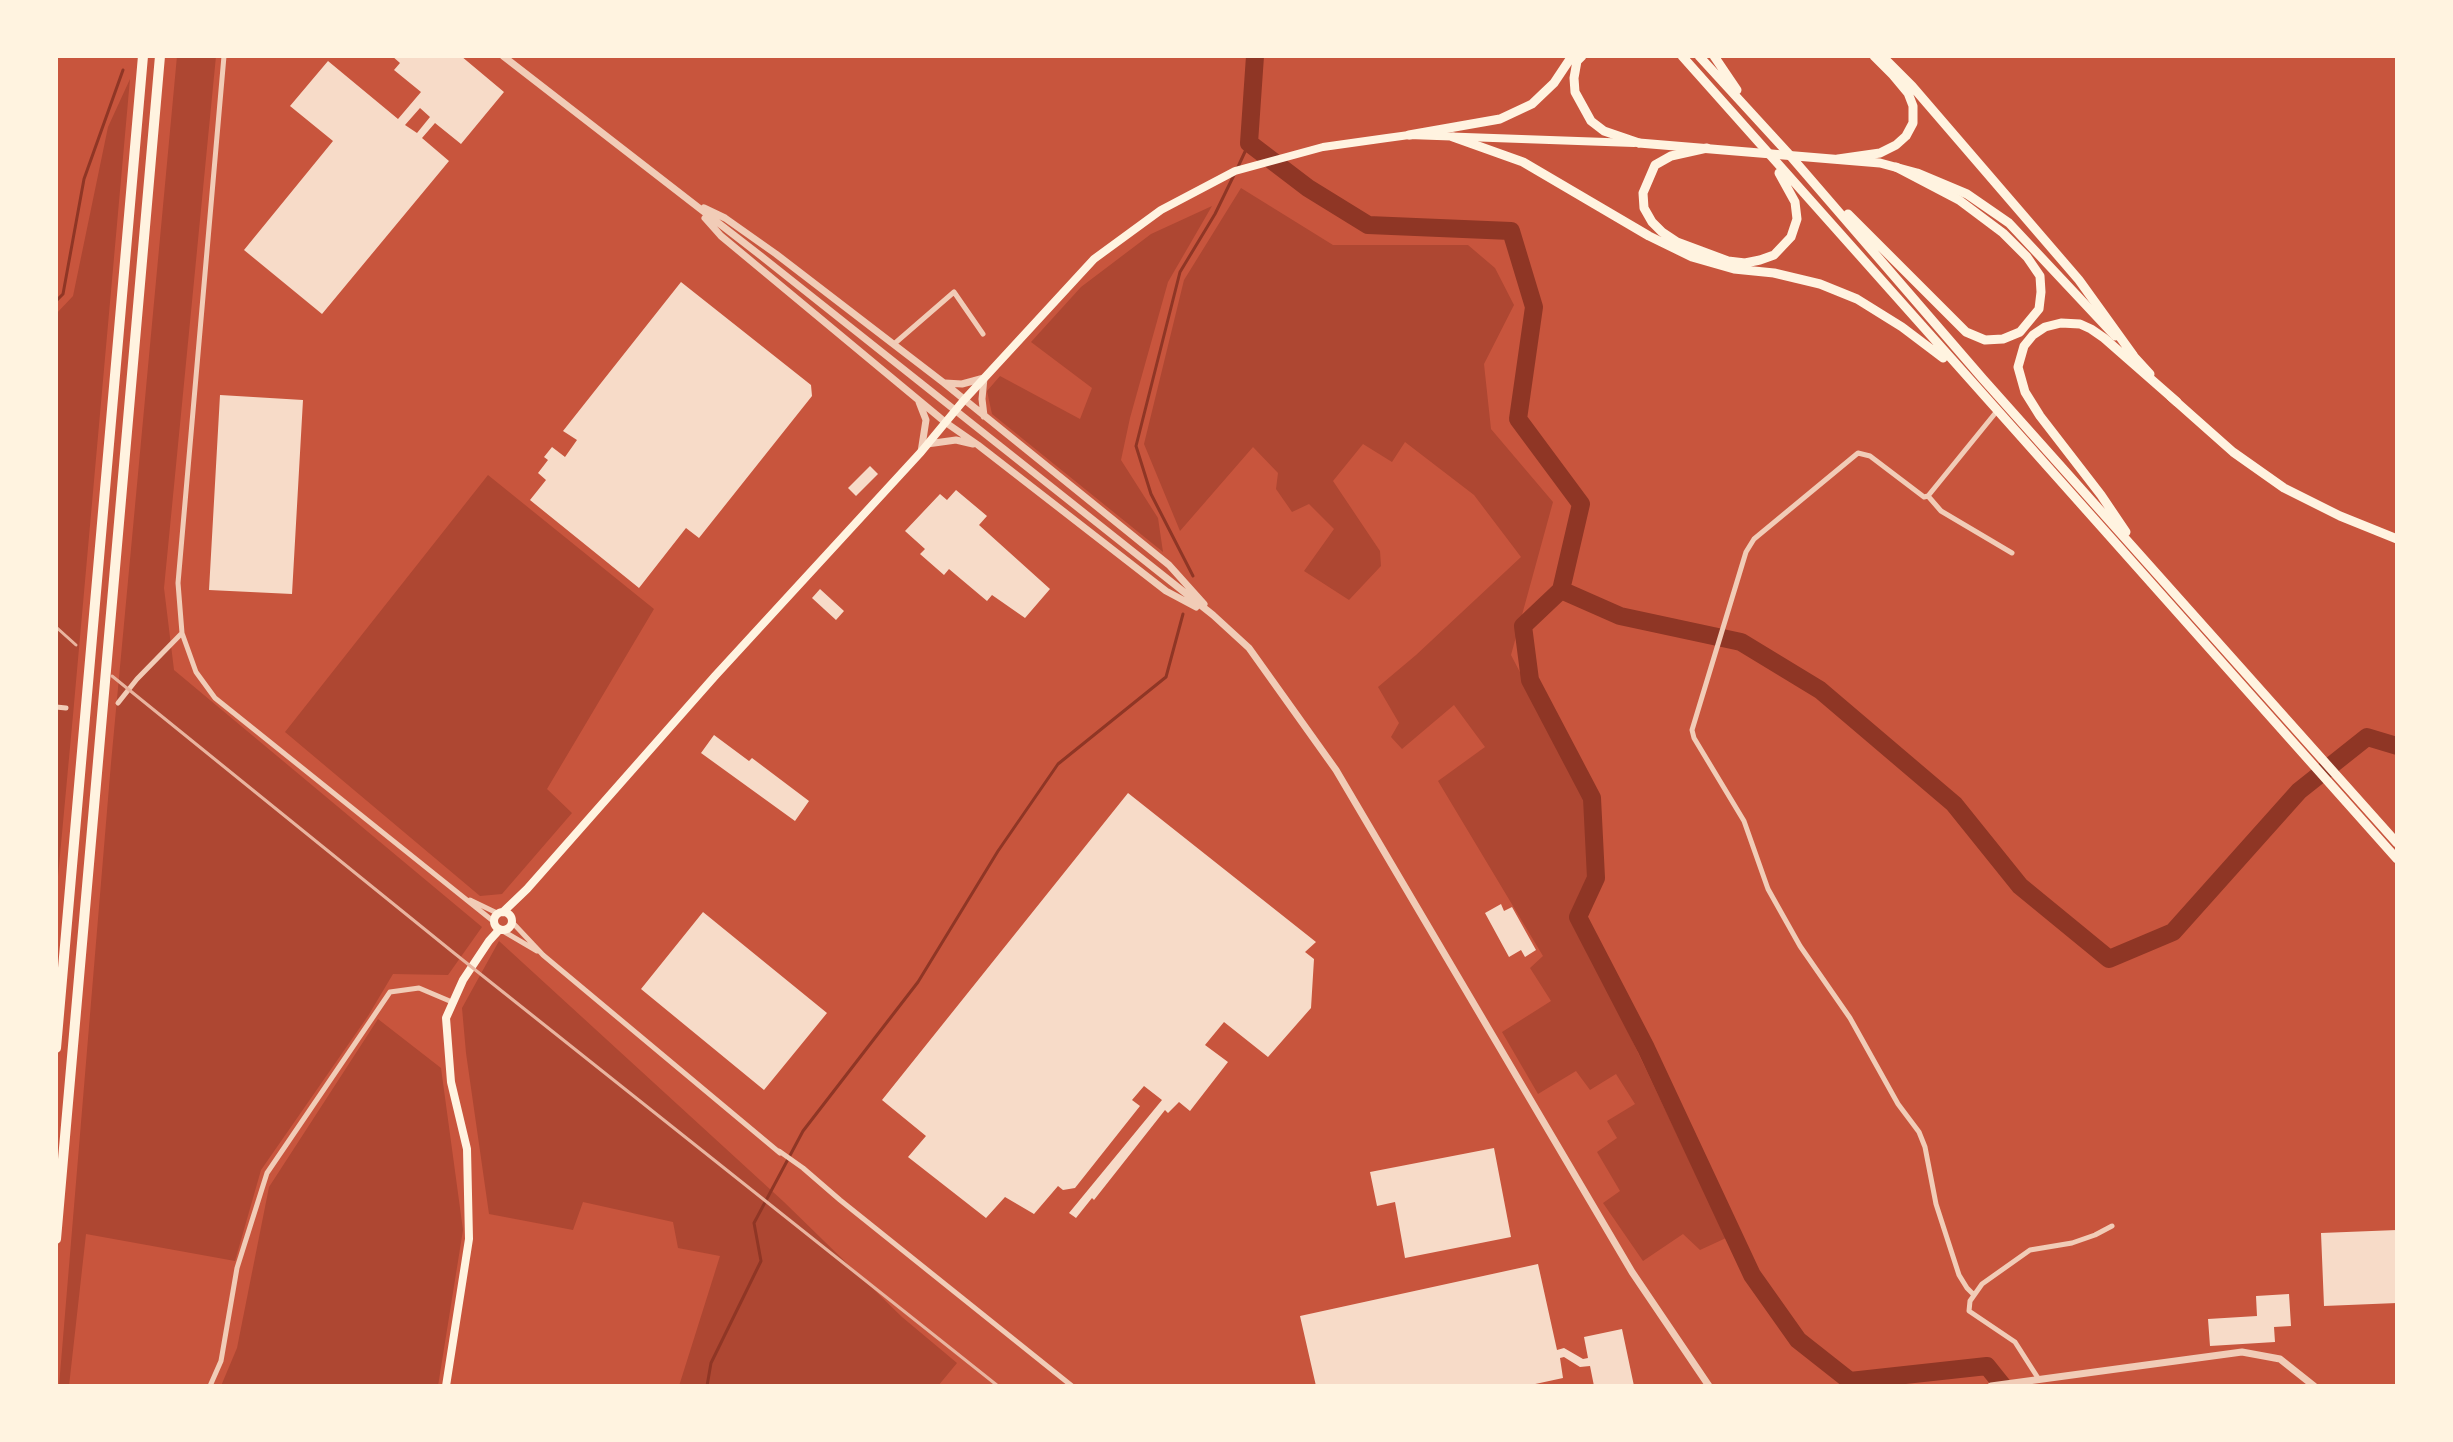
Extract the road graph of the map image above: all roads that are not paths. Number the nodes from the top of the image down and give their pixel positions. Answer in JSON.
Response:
{"nodes":[{"id":1,"x":143,"y":56,"type":"edge"},
{"id":2,"x":160,"y":56,"type":"edge"},
{"id":3,"x":224,"y":56,"type":"edge"},
{"id":4,"x":503,"y":56,"type":"edge"},
{"id":5,"x":1572,"y":56,"type":"edge"},
{"id":6,"x":1582,"y":56,"type":"edge"},
{"id":7,"x":1674,"y":56,"type":"edge"},
{"id":8,"x":1682,"y":56,"type":"edge"},
{"id":9,"x":1699,"y":56,"type":"edge"},
{"id":10,"x":1714,"y":56,"type":"edge"},
{"id":11,"x":1874,"y":56,"type":"edge"},
{"id":12,"x":1882,"y":56,"type":"edge"},
{"id":13,"x":1712,"y":91,"type":"junction"},
{"id":14,"x":1764,"y":129,"type":"junction"},
{"id":15,"x":1409,"y":135,"type":"junction"},
{"id":16,"x":1751,"y":135,"type":"junction"},
{"id":17,"x":1453,"y":137,"type":"junction"},
{"id":18,"x":1639,"y":143,"type":"junction"},
{"id":19,"x":1707,"y":148,"type":"junction"},
{"id":20,"x":1787,"y":152,"type":"junction"},
{"id":21,"x":1838,"y":159,"type":"junction"},
{"id":22,"x":1896,"y":167,"type":"junction"},
{"id":23,"x":691,"y":202,"type":"junction"},
{"id":24,"x":983,"y":334,"type":"dead end"},
{"id":25,"x":894,"y":344,"type":"junction"},
{"id":26,"x":2133,"y":355,"type":"junction"},
{"id":27,"x":984,"y":378,"type":"junction"},
{"id":28,"x":1971,"y":382,"type":"junction"},
{"id":29,"x":944,"y":383,"type":"junction"},
{"id":30,"x":918,"y":400,"type":"junction"},
{"id":31,"x":964,"y":400,"type":"junction"},
{"id":32,"x":2177,"y":402,"type":"junction"},
{"id":33,"x":1997,"y":411,"type":"junction"},
{"id":34,"x":984,"y":416,"type":"junction"},
{"id":35,"x":945,"y":422,"type":"junction"},
{"id":36,"x":978,"y":445,"type":"junction"},
{"id":37,"x":924,"y":448,"type":"junction"},
{"id":38,"x":1928,"y":496,"type":"junction"},
{"id":39,"x":2397,"y":539,"type":"edge"},
{"id":40,"x":2012,"y":553,"type":"dead end"},
{"id":41,"x":2160,"y":576,"type":"junction"},
{"id":42,"x":1213,"y":615,"type":"junction"},
{"id":43,"x":182,"y":633,"type":"junction"},
{"id":44,"x":118,"y":703,"type":"dead end"},
{"id":45,"x":56,"y":707,"type":"edge"},
{"id":46,"x":66,"y":708,"type":"dead end"},
{"id":47,"x":2291,"y":733,"type":"junction"},
{"id":48,"x":2347,"y":794,"type":"junction"},
{"id":49,"x":2397,"y":843,"type":"edge"},
{"id":50,"x":2397,"y":859,"type":"edge"},
{"id":51,"x":501,"y":921,"type":"junction"},
{"id":52,"x":543,"y":955,"type":"junction"},
{"id":53,"x":452,"y":1002,"type":"junction"},
{"id":54,"x":56,"y":1048,"type":"edge"},
{"id":55,"x":2112,"y":1226,"type":"dead end"},
{"id":56,"x":56,"y":1239,"type":"edge"},
{"id":57,"x":1974,"y":1295,"type":"junction"},
{"id":58,"x":2038,"y":1378,"type":"junction"},
{"id":59,"x":1997,"y":1385,"type":"edge"},
{"id":60,"x":210,"y":1386,"type":"edge"},
{"id":61,"x":446,"y":1386,"type":"edge"},
{"id":62,"x":1072,"y":1386,"type":"edge"},
{"id":63,"x":1709,"y":1386,"type":"edge"},
{"id":64,"x":1991,"y":1386,"type":"edge"},
{"id":65,"x":2314,"y":1386,"type":"edge"}],
"edges":[{"from":1,"to":54,"type":"highway"},
{"from":2,"to":56,"type":"highway"},
{"from":3,"to":43,"type":"street"},
{"from":4,"to":23,"type":"street"},
{"from":5,"to":15,"type":"main road"},
{"from":6,"to":18,"type":"main road"},
{"from":7,"to":13,"type":"main road"},
{"from":8,"to":13,"type":"main road"},
{"from":9,"to":14,"type":"main road"},
{"from":10,"to":14,"type":"main road"},
{"from":11,"to":21,"type":"main road"},
{"from":12,"to":26,"type":"main road"},
{"from":13,"to":16,"type":"main road"},
{"from":14,"to":20,"type":"main road"},
{"from":15,"to":17,"type":"main road"},
{"from":15,"to":27,"type":"main road"},
{"from":16,"to":19,"type":"main road"},
{"from":16,"to":28,"type":"main road"},
{"from":17,"to":18,"type":"main road"},
{"from":17,"to":28,"type":"main road"},
{"from":18,"to":19,"type":"main road"},
{"from":19,"to":21,"type":"main road"},
{"from":20,"to":22,"type":"main road"},
{"from":20,"to":41,"type":"main road"},
{"from":21,"to":22,"type":"main road"},
{"from":22,"to":26,"type":"main road"},
{"from":23,"to":25,"type":"street"},
{"from":23,"to":30,"type":"street"},
{"from":23,"to":42,"type":"street"},
{"from":24,"to":25,"type":"street"},
{"from":25,"to":29,"type":"street"},
{"from":26,"to":32,"type":"main road"},
{"from":27,"to":29,"type":"street"},
{"from":27,"to":31,"type":"main road"},
{"from":27,"to":34,"type":"street"},
{"from":28,"to":33,"type":"main road"},
{"from":29,"to":31,"type":"street"},
{"from":30,"to":35,"type":"street"},
{"from":30,"to":37,"type":"street"},
{"from":31,"to":34,"type":"street"},
{"from":31,"to":35,"type":"main road"},
{"from":32,"to":39,"type":"main road"},
{"from":32,"to":41,"type":"main road"},
{"from":33,"to":38,"type":"street"},
{"from":33,"to":47,"type":"main road"},
{"from":34,"to":42,"type":"street"},
{"from":35,"to":36,"type":"street"},
{"from":35,"to":37,"type":"main road"},
{"from":36,"to":37,"type":"street"},
{"from":36,"to":42,"type":"street"},
{"from":37,"to":51,"type":"main road"},
{"from":38,"to":40,"type":"street"},
{"from":38,"to":57,"type":"street"},
{"from":41,"to":47,"type":"main road"},
{"from":42,"to":63,"type":"street"},
{"from":43,"to":44,"type":"street"},
{"from":43,"to":51,"type":"street"},
{"from":45,"to":46,"type":"street"},
{"from":47,"to":48,"type":"main road"},
{"from":48,"to":49,"type":"main road"},
{"from":48,"to":50,"type":"main road"},
{"from":51,"to":52,"type":"street"},
{"from":51,"to":52,"type":"street"},
{"from":51,"to":53,"type":"main road"},
{"from":52,"to":62,"type":"street"},
{"from":53,"to":60,"type":"street"},
{"from":53,"to":61,"type":"main road"},
{"from":55,"to":57,"type":"street"},
{"from":57,"to":58,"type":"street"},
{"from":58,"to":59,"type":"street"},
{"from":58,"to":65,"type":"street"},
{"from":59,"to":64,"type":"street"}]}
